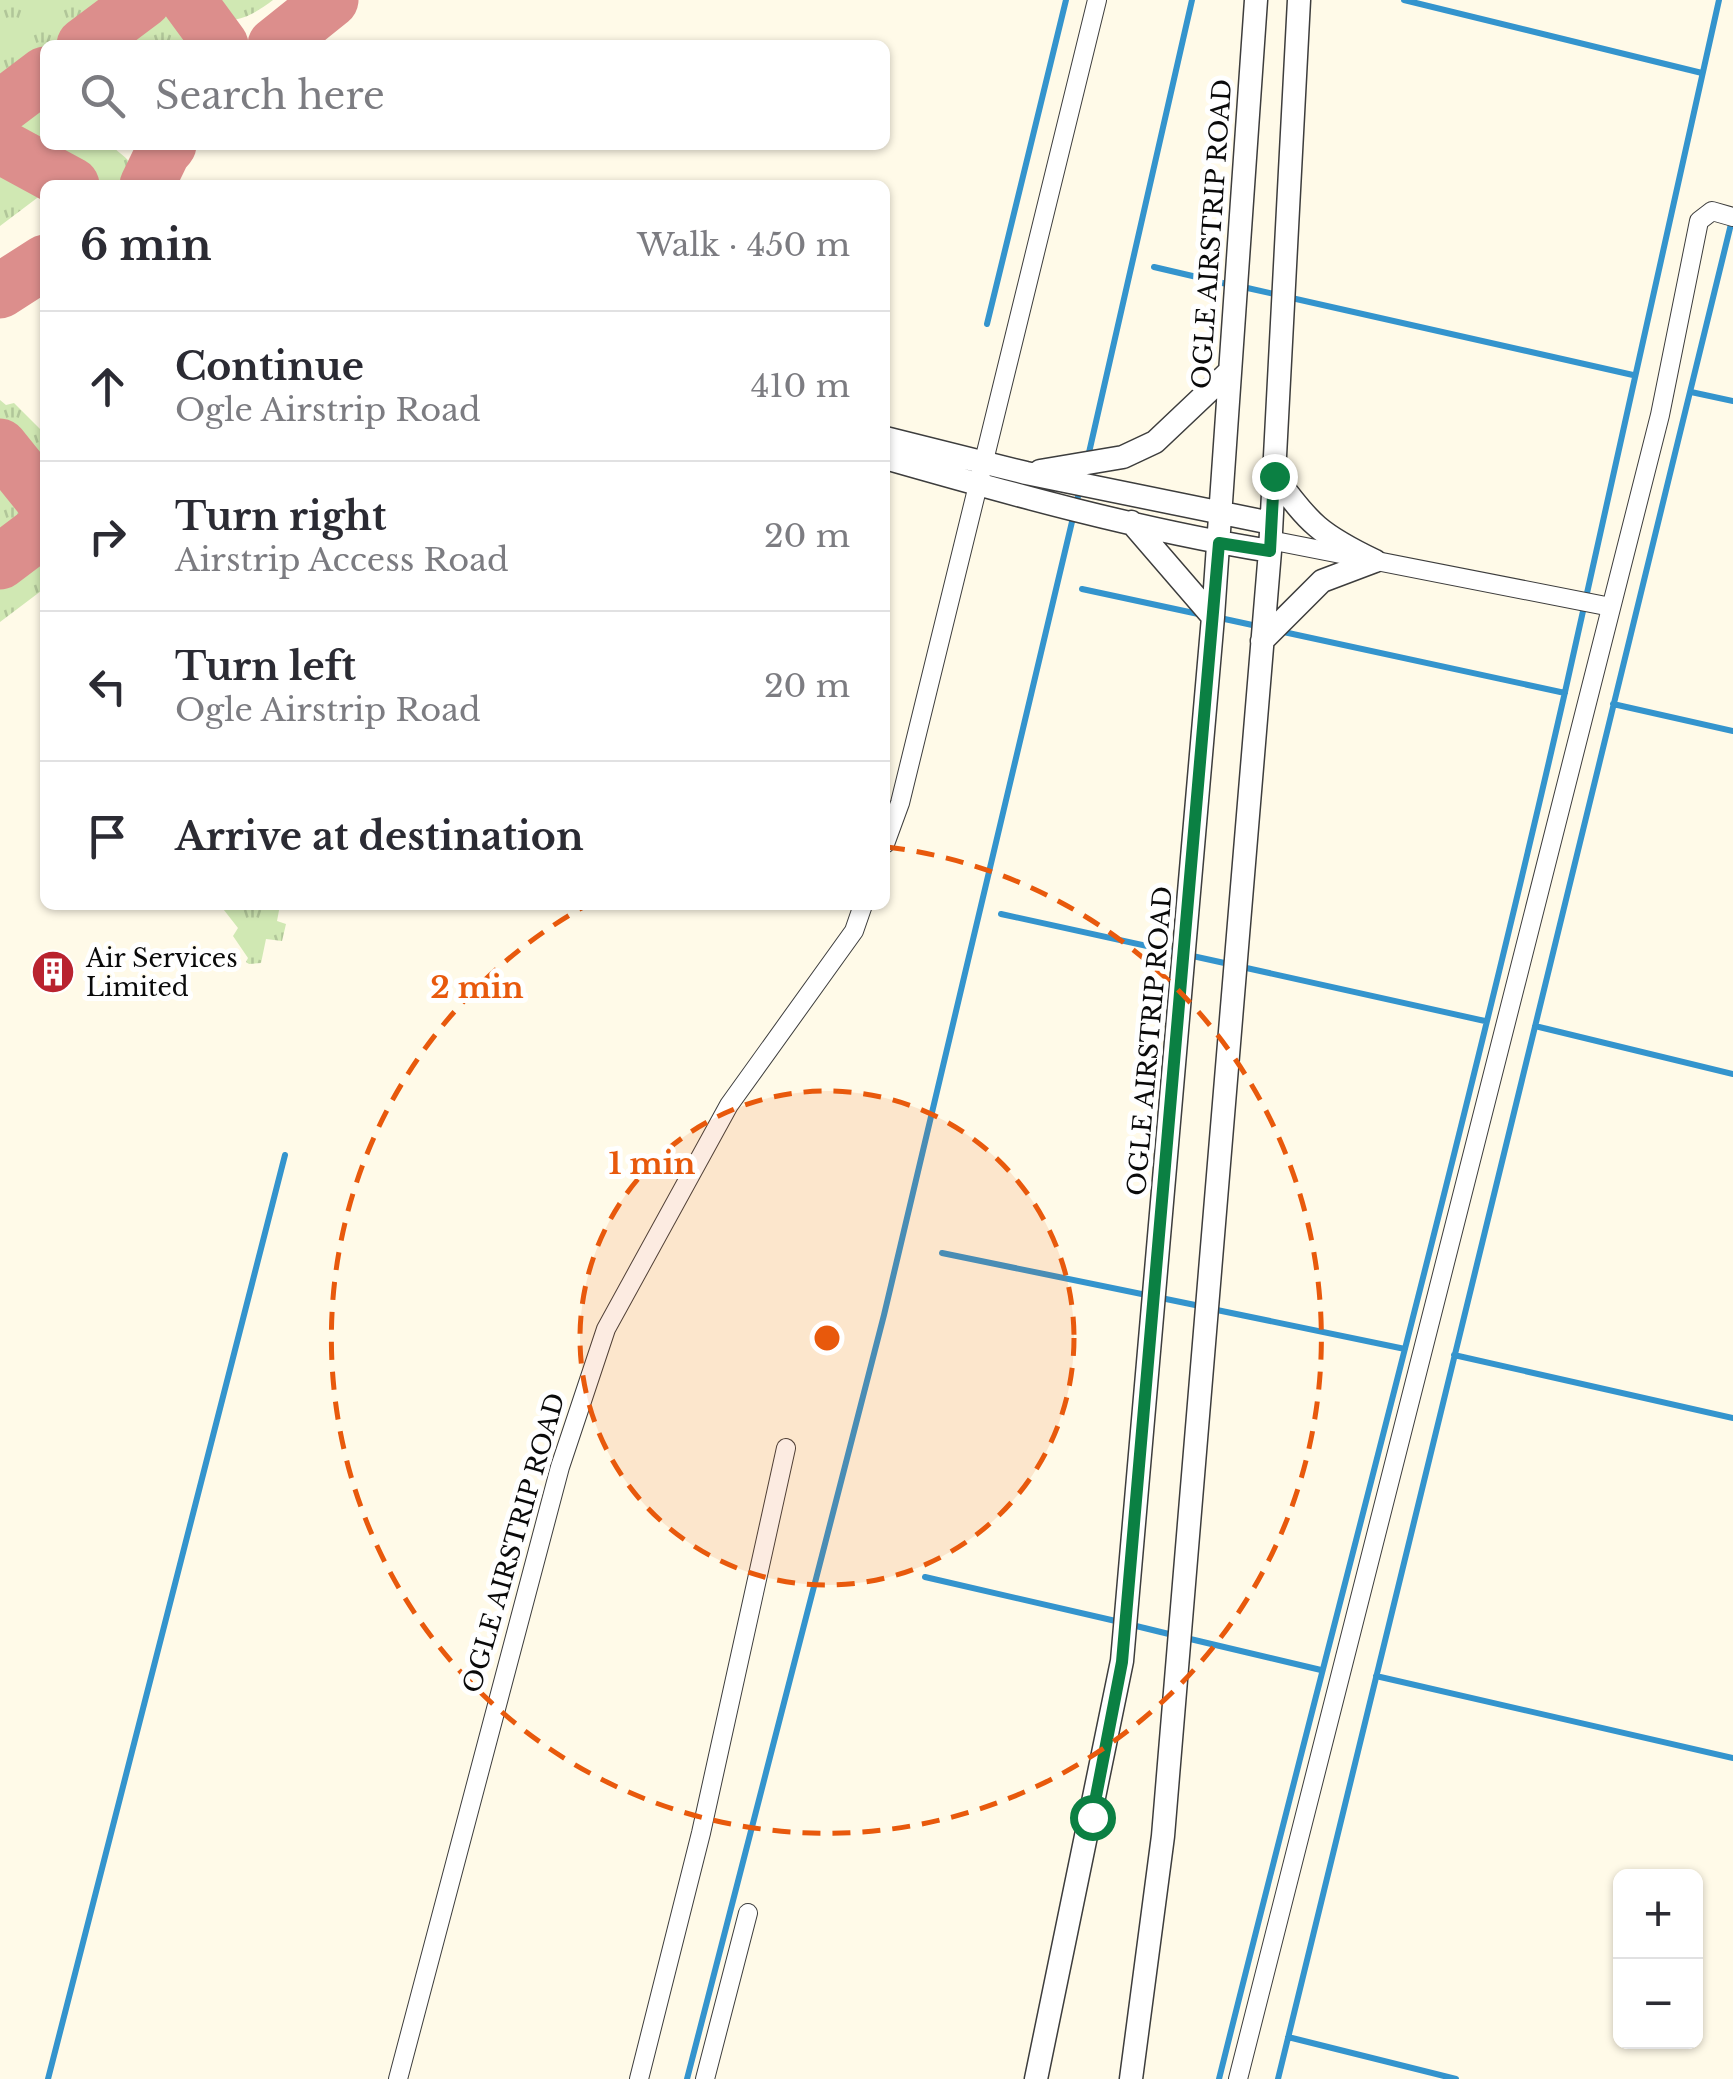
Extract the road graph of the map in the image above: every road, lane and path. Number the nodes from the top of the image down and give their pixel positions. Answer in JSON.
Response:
{"nodes":[{"id":1,"x":1097,"y":0,"type":"edge"},
{"id":2,"x":1256,"y":0,"type":"edge"},
{"id":3,"x":1299,"y":0,"type":"edge"},
{"id":4,"x":1733,"y":216,"type":"edge"},
{"id":5,"x":1230,"y":371,"type":"junction"},
{"id":6,"x":890,"y":440,"type":"edge"},
{"id":7,"x":890,"y":459,"type":"edge"},
{"id":8,"x":982,"y":473,"type":"junction"},
{"id":9,"x":1026,"y":473,"type":"junction"},
{"id":10,"x":1274,"y":476,"type":"junction"},
{"id":11,"x":1220,"y":512,"type":"junction"},
{"id":12,"x":1131,"y":522,"type":"junction"},
{"id":13,"x":1270,"y":538,"type":"junction"},
{"id":14,"x":1219,"y":543,"type":"junction"},
{"id":15,"x":1375,"y":561,"type":"junction"},
{"id":16,"x":1611,"y":608,"type":"junction"},
{"id":17,"x":1213,"y":617,"type":"junction"},
{"id":18,"x":1262,"y":641,"type":"junction"},
{"id":19,"x":890,"y":830,"type":"edge"},
{"id":20,"x":861,"y":910,"type":"edge"},
{"id":21,"x":786,"y":1448,"type":"dead end"},
{"id":22,"x":748,"y":1913,"type":"dead end"},
{"id":23,"x":398,"y":2079,"type":"edge"},
{"id":24,"x":639,"y":2079,"type":"edge"},
{"id":25,"x":705,"y":2079,"type":"edge"},
{"id":26,"x":1036,"y":2079,"type":"edge"},
{"id":27,"x":1131,"y":2079,"type":"edge"},
{"id":28,"x":1238,"y":2079,"type":"edge"}],
"edges":[{"from":1,"to":8,"type":"street"},
{"from":2,"to":5,"type":"street","name":"OGLE AIRSTRIP ROAD"},
{"from":3,"to":10,"type":"street"},
{"from":4,"to":16,"type":"street"},
{"from":5,"to":9,"type":"street"},
{"from":5,"to":11,"type":"street","name":"OGLE AIRSTRIP ROAD"},
{"from":6,"to":8,"type":"street"},
{"from":7,"to":8,"type":"street"},
{"from":8,"to":9,"type":"street"},
{"from":8,"to":12,"type":"street"},
{"from":8,"to":19,"type":"street"},
{"from":9,"to":11,"type":"street"},
{"from":10,"to":13,"type":"street"},
{"from":10,"to":15,"type":"street"},
{"from":11,"to":13,"type":"street"},
{"from":11,"to":14,"type":"street","name":"OGLE AIRSTRIP ROAD"},
{"from":12,"to":14,"type":"street"},
{"from":12,"to":17,"type":"street"},
{"from":13,"to":14,"type":"street"},
{"from":13,"to":15,"type":"street"},
{"from":13,"to":18,"type":"street"},
{"from":14,"to":17,"type":"street","name":"OGLE AIRSTRIP ROAD"},
{"from":15,"to":16,"type":"street"},
{"from":15,"to":18,"type":"street"},
{"from":16,"to":28,"type":"street"},
{"from":17,"to":26,"type":"street","name":"OGLE AIRSTRIP ROAD"},
{"from":18,"to":27,"type":"street"},
{"from":20,"to":23,"type":"street","name":"OGLE AIRSTRIP ROAD"},
{"from":21,"to":24,"type":"street"},
{"from":22,"to":25,"type":"street"}]}
